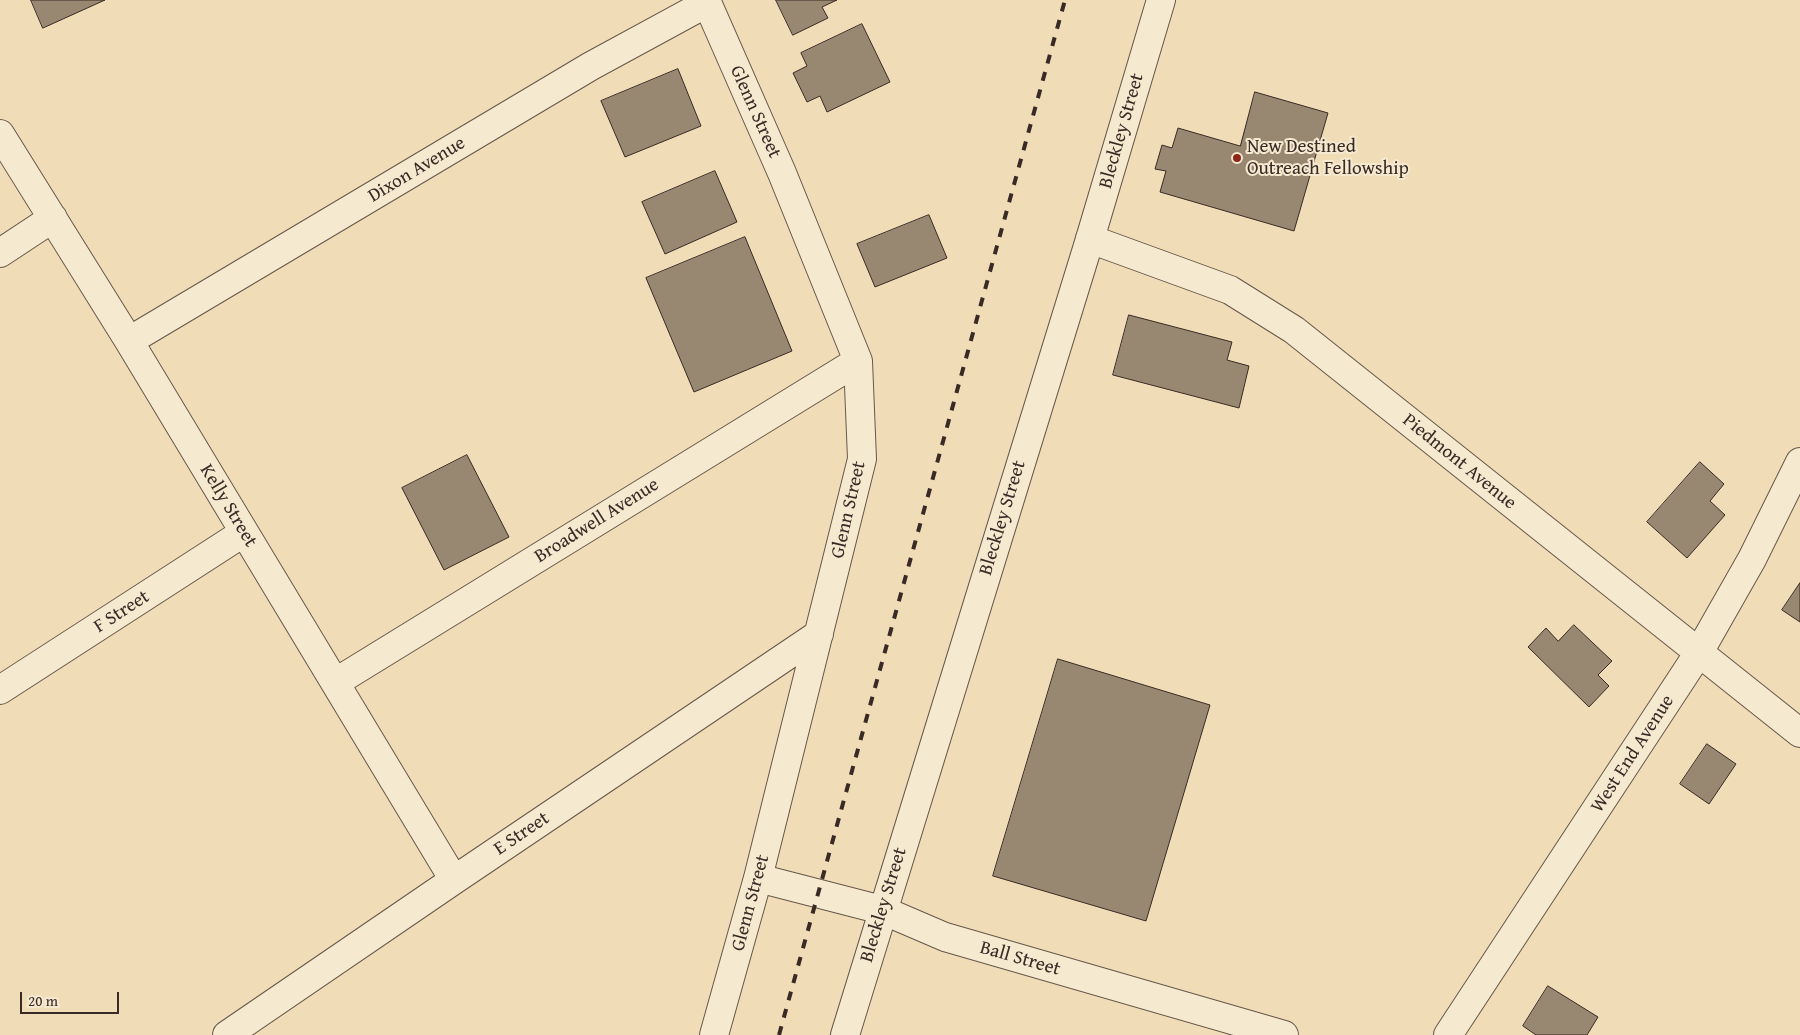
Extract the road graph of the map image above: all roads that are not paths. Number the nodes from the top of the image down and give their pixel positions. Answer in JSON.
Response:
{"nodes":[{"id":1,"x":1161,"y":0,"type":"edge"},
{"id":2,"x":707,"y":1,"type":"edge"},
{"id":3,"x":0,"y":134,"type":"edge"},
{"id":4,"x":53,"y":218,"type":"junction"},
{"id":5,"x":1090,"y":240,"type":"junction"},
{"id":6,"x":0,"y":253,"type":"edge"},
{"id":7,"x":129,"y":341,"type":"junction"},
{"id":8,"x":858,"y":361,"type":"junction"},
{"id":9,"x":1800,"y":462,"type":"edge"},
{"id":10,"x":243,"y":533,"type":"junction"},
{"id":11,"x":819,"y":634,"type":"junction"},
{"id":12,"x":1698,"y":654,"type":"junction"},
{"id":13,"x":336,"y":682,"type":"junction"},
{"id":14,"x":0,"y":690,"type":"edge"},
{"id":15,"x":1800,"y":734,"type":"edge"},
{"id":16,"x":758,"y":878,"type":"junction"},
{"id":17,"x":454,"y":880,"type":"junction"},
{"id":18,"x":882,"y":910,"type":"junction"},
{"id":19,"x":226,"y":1035,"type":"edge"},
{"id":20,"x":714,"y":1035,"type":"edge"},
{"id":21,"x":845,"y":1035,"type":"edge"},
{"id":22,"x":1284,"y":1035,"type":"edge"},
{"id":23,"x":1448,"y":1035,"type":"edge"}],
"edges":[{"from":1,"to":5,"type":"street","name":"Bleckley Street"},
{"from":2,"to":7,"type":"street","name":"Dixon Avenue"},
{"from":2,"to":8,"type":"street","name":"Glenn Street"},
{"from":3,"to":4,"type":"street","name":"Kelly Street"},
{"from":4,"to":6,"type":"street"},
{"from":4,"to":7,"type":"street","name":"Kelly Street"},
{"from":5,"to":12,"type":"street","name":"Piedmont Avenue"},
{"from":5,"to":18,"type":"street","name":"Bleckley Street"},
{"from":7,"to":10,"type":"street","name":"Kelly Street"},
{"from":8,"to":11,"type":"street","name":"Glenn Street"},
{"from":8,"to":13,"type":"street","name":"Broadwell Avenue"},
{"from":9,"to":12,"type":"street","name":"West End Avenue"},
{"from":10,"to":13,"type":"street","name":"Kelly Street"},
{"from":10,"to":14,"type":"street","name":"F Street"},
{"from":11,"to":16,"type":"street","name":"Glenn Street"},
{"from":11,"to":17,"type":"street","name":"E Street"},
{"from":12,"to":15,"type":"street","name":"Piedmont Avenue"},
{"from":12,"to":23,"type":"street","name":"West End Avenue"},
{"from":13,"to":17,"type":"street","name":"Kelly Street"},
{"from":16,"to":18,"type":"street","name":"Ball Street"},
{"from":16,"to":20,"type":"street","name":"Glenn Street"},
{"from":17,"to":19,"type":"street","name":"E Street"},
{"from":18,"to":21,"type":"street","name":"Bleckley Street"},
{"from":18,"to":22,"type":"street","name":"Ball Street"}]}
